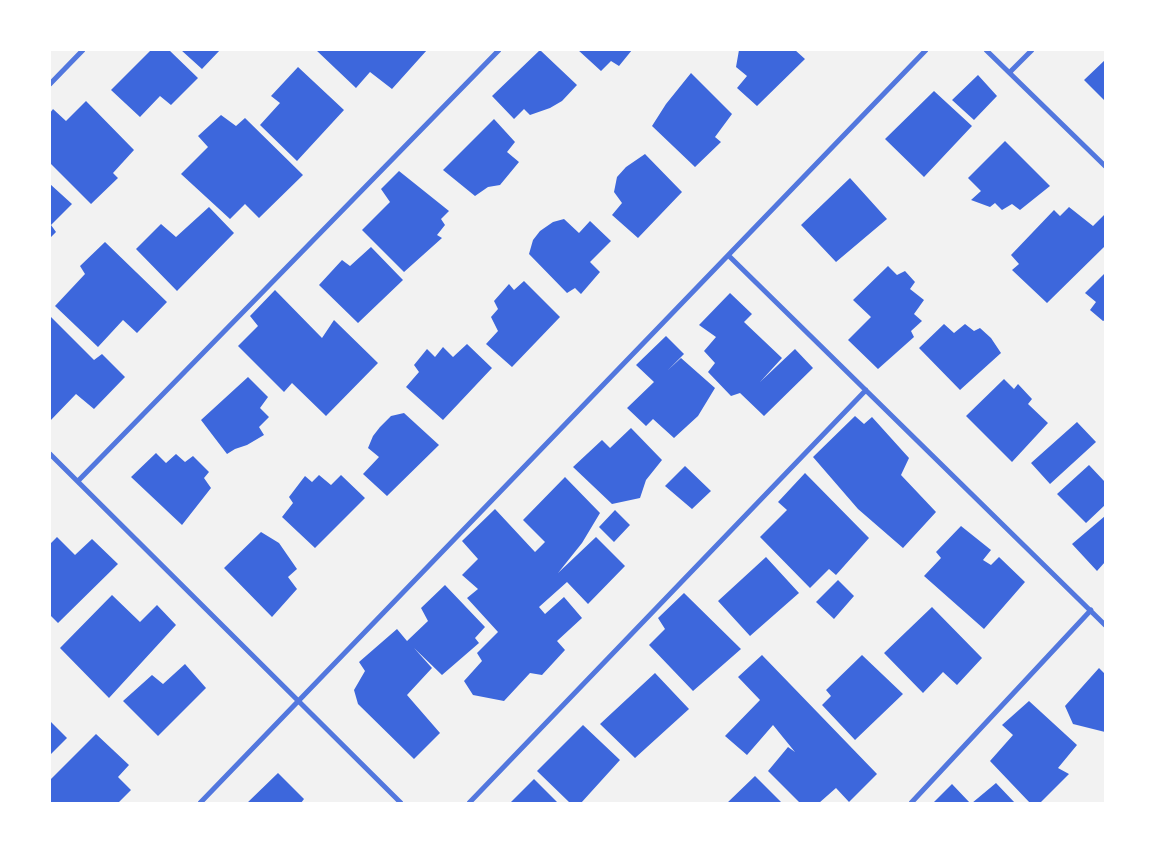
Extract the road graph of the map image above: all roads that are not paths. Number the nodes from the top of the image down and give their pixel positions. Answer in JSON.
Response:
{"nodes":[{"id":1,"x":83,"y":50,"type":"edge"},
{"id":2,"x":499,"y":50,"type":"edge"},
{"id":3,"x":926,"y":50,"type":"edge"},
{"id":4,"x":986,"y":50,"type":"edge"},
{"id":5,"x":1032,"y":50,"type":"edge"},
{"id":6,"x":1010,"y":72,"type":"junction"},
{"id":7,"x":50,"y":84,"type":"edge"},
{"id":8,"x":1105,"y":166,"type":"edge"},
{"id":9,"x":729,"y":256,"type":"junction"},
{"id":10,"x":866,"y":390,"type":"junction"},
{"id":11,"x":50,"y":454,"type":"edge"},
{"id":12,"x":78,"y":481,"type":"junction"},
{"id":13,"x":1091,"y":610,"type":"junction"},
{"id":14,"x":1105,"y":625,"type":"edge"},
{"id":15,"x":298,"y":700,"type":"junction"},
{"id":16,"x":200,"y":803,"type":"edge"},
{"id":17,"x":401,"y":803,"type":"edge"},
{"id":18,"x":469,"y":803,"type":"edge"},
{"id":19,"x":911,"y":803,"type":"edge"}],
"edges":[{"from":1,"to":7,"type":"street"},
{"from":2,"to":12,"type":"street"},
{"from":3,"to":9,"type":"street"},
{"from":4,"to":6,"type":"street"},
{"from":5,"to":6,"type":"street"},
{"from":6,"to":8,"type":"street"},
{"from":9,"to":10,"type":"street"},
{"from":9,"to":15,"type":"street"},
{"from":10,"to":13,"type":"street"},
{"from":10,"to":18,"type":"street"},
{"from":11,"to":12,"type":"street"},
{"from":12,"to":15,"type":"street"},
{"from":13,"to":14,"type":"street"},
{"from":13,"to":19,"type":"street"},
{"from":15,"to":16,"type":"street"},
{"from":15,"to":17,"type":"street"}]}
